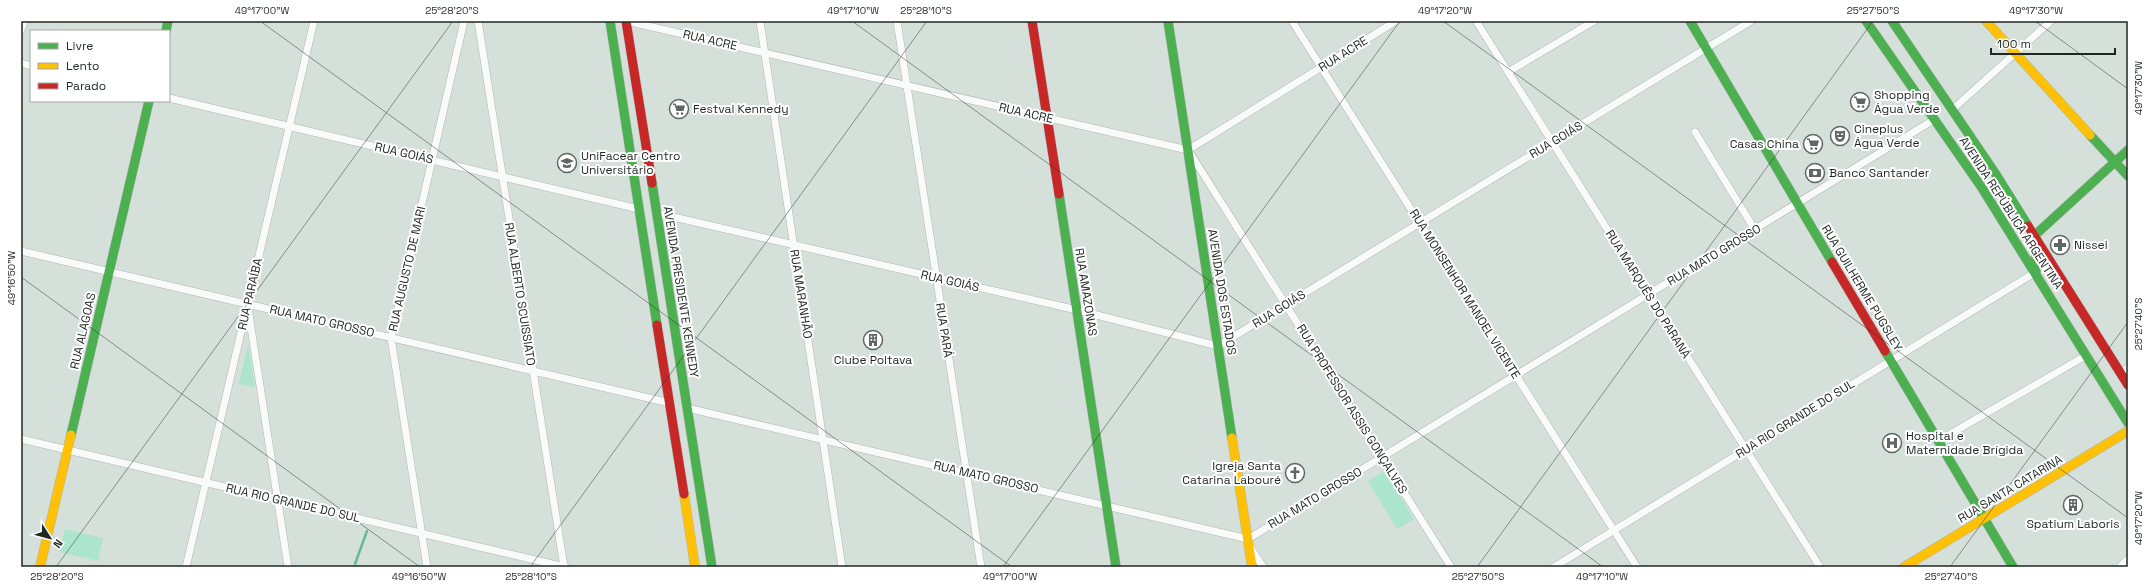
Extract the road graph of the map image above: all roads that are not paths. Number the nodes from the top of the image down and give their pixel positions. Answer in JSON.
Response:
{"nodes":[{"id":1,"x":314,"y":21,"type":"edge"},
{"id":2,"x":464,"y":21,"type":"edge"},
{"id":3,"x":478,"y":21,"type":"edge"},
{"id":4,"x":610,"y":21,"type":"edge"},
{"id":5,"x":626,"y":21,"type":"edge"},
{"id":6,"x":760,"y":21,"type":"edge"},
{"id":7,"x":896,"y":21,"type":"edge"},
{"id":8,"x":1032,"y":21,"type":"edge"},
{"id":9,"x":1168,"y":21,"type":"edge"},
{"id":10,"x":1292,"y":21,"type":"edge"},
{"id":11,"x":1396,"y":21,"type":"edge"},
{"id":12,"x":1476,"y":21,"type":"edge"},
{"id":13,"x":1594,"y":21,"type":"edge"},
{"id":14,"x":1690,"y":21,"type":"edge"},
{"id":15,"x":1752,"y":21,"type":"edge"},
{"id":16,"x":1866,"y":21,"type":"edge"},
{"id":17,"x":1892,"y":21,"type":"edge"},
{"id":18,"x":1986,"y":21,"type":"edge"},
{"id":19,"x":2051,"y":21,"type":"edge"},
{"id":20,"x":23,"y":23,"type":"edge"},
{"id":21,"x":21,"y":30,"type":"edge"},
{"id":22,"x":1706,"y":49,"type":"junction"},
{"id":23,"x":765,"y":52,"type":"junction"},
{"id":24,"x":2015,"y":55,"type":"junction"},
{"id":25,"x":1321,"y":67,"type":"junction"},
{"id":26,"x":1508,"y":72,"type":"junction"},
{"id":27,"x":906,"y":86,"type":"junction"},
{"id":28,"x":170,"y":98,"type":"edge"},
{"id":29,"x":149,"y":102,"type":"edge"},
{"id":30,"x":1953,"y":109,"type":"junction"},
{"id":31,"x":1047,"y":118,"type":"junction"},
{"id":32,"x":1935,"y":119,"type":"junction"},
{"id":33,"x":289,"y":126,"type":"junction"},
{"id":34,"x":1695,"y":132,"type":"dead end"},
{"id":35,"x":1552,"y":142,"type":"junction"},
{"id":36,"x":1188,"y":150,"type":"junction"},
{"id":37,"x":2128,"y":150,"type":"edge"},
{"id":38,"x":432,"y":160,"type":"junction"},
{"id":39,"x":2116,"y":163,"type":"junction"},
{"id":40,"x":502,"y":176,"type":"junction"},
{"id":41,"x":2128,"y":176,"type":"edge"},
{"id":42,"x":1798,"y":204,"type":"junction"},
{"id":43,"x":639,"y":209,"type":"junction"},
{"id":44,"x":656,"y":213,"type":"junction"},
{"id":45,"x":1420,"y":223,"type":"junction"},
{"id":46,"x":1755,"y":230,"type":"junction"},
{"id":47,"x":2035,"y":235,"type":"junction"},
{"id":48,"x":793,"y":244,"type":"junction"},
{"id":49,"x":21,"y":251,"type":"edge"},
{"id":50,"x":109,"y":271,"type":"junction"},
{"id":51,"x":2036,"y":272,"type":"junction"},
{"id":52,"x":936,"y":278,"type":"junction"},
{"id":53,"x":1648,"y":295,"type":"junction"},
{"id":54,"x":248,"y":304,"type":"junction"},
{"id":55,"x":1286,"y":304,"type":"junction"},
{"id":56,"x":654,"y":306,"type":"junction"},
{"id":57,"x":671,"y":310,"type":"junction"},
{"id":58,"x":1077,"y":310,"type":"junction"},
{"id":59,"x":391,"y":338,"type":"junction"},
{"id":60,"x":1218,"y":346,"type":"junction"},
{"id":61,"x":2087,"y":355,"type":"junction"},
{"id":62,"x":1891,"y":360,"type":"junction"},
{"id":63,"x":532,"y":371,"type":"junction"},
{"id":64,"x":2125,"y":371,"type":"edge"},
{"id":65,"x":1516,"y":376,"type":"junction"},
{"id":66,"x":2128,"y":385,"type":"edge"},
{"id":67,"x":670,"y":403,"type":"junction"},
{"id":68,"x":687,"y":408,"type":"junction"},
{"id":69,"x":2128,"y":423,"type":"edge"},
{"id":70,"x":2128,"y":431,"type":"edge"},
{"id":71,"x":21,"y":438,"type":"edge"},
{"id":72,"x":823,"y":439,"type":"junction"},
{"id":73,"x":1938,"y":441,"type":"junction"},
{"id":74,"x":1746,"y":449,"type":"junction"},
{"id":75,"x":68,"y":450,"type":"junction"},
{"id":76,"x":1382,"y":458,"type":"junction"},
{"id":77,"x":966,"y":473,"type":"junction"},
{"id":78,"x":206,"y":482,"type":"junction"},
{"id":79,"x":278,"y":499,"type":"junction"},
{"id":80,"x":1107,"y":506,"type":"junction"},
{"id":81,"x":1984,"y":518,"type":"junction"},
{"id":82,"x":1614,"y":530,"type":"junction"},
{"id":83,"x":421,"y":533,"type":"junction"},
{"id":84,"x":1248,"y":542,"type":"junction"},
{"id":85,"x":2128,"y":560,"type":"edge"},
{"id":86,"x":40,"y":567,"type":"edge"},
{"id":87,"x":186,"y":567,"type":"edge"},
{"id":88,"x":288,"y":567,"type":"edge"},
{"id":89,"x":427,"y":567,"type":"edge"},
{"id":90,"x":564,"y":567,"type":"edge"},
{"id":91,"x":695,"y":567,"type":"edge"},
{"id":92,"x":712,"y":567,"type":"edge"},
{"id":93,"x":842,"y":567,"type":"edge"},
{"id":94,"x":981,"y":567,"type":"edge"},
{"id":95,"x":1116,"y":567,"type":"edge"},
{"id":96,"x":1252,"y":567,"type":"edge"},
{"id":97,"x":1263,"y":567,"type":"edge"},
{"id":98,"x":1452,"y":567,"type":"edge"},
{"id":99,"x":1554,"y":567,"type":"edge"},
{"id":100,"x":1637,"y":567,"type":"edge"},
{"id":101,"x":1820,"y":567,"type":"edge"},
{"id":102,"x":1904,"y":567,"type":"edge"},
{"id":103,"x":2013,"y":567,"type":"edge"},
{"id":104,"x":2120,"y":567,"type":"edge"}],
"edges":[{"from":1,"to":33,"type":"street","name":"RUA PARAÍBA"},
{"from":2,"to":38,"type":"street","name":"RUA AUGUSTO DE MARI"},
{"from":3,"to":40,"type":"street","name":"RUA ALBERTO SCUISSIATO"},
{"from":4,"to":43,"type":"street"},
{"from":5,"to":23,"type":"street","name":"RUA ACRE"},
{"from":5,"to":44,"type":"street","name":"AVENIDA PRESIDENTE KENNEDY"},
{"from":6,"to":23,"type":"street","name":"RUA MARANHÃO"},
{"from":7,"to":27,"type":"street","name":"RUA PARÁ"},
{"from":8,"to":31,"type":"street","name":"RUA AMAZONAS"},
{"from":9,"to":36,"type":"street","name":"AVENIDA DOS ESTADOS"},
{"from":10,"to":25,"type":"street","name":"RUA MONSENHOR MANOEL VICENTE"},
{"from":11,"to":25,"type":"street","name":"RUA ACRE"},
{"from":12,"to":26,"type":"street","name":"RUA MARQUÊS DO PARANÁ"},
{"from":13,"to":26,"type":"street"},
{"from":14,"to":22,"type":"street","name":"RUA GUILHERME PUGSLEY"},
{"from":15,"to":22,"type":"street","name":"RUA GOIÁS"},
{"from":16,"to":32,"type":"street","name":"AVENIDA REPÚBLICA ARGENTINA"},
{"from":17,"to":30,"type":"street","name":"AVENIDA REPÚBLICA ARGENTINA"},
{"from":18,"to":24,"type":"street"},
{"from":19,"to":24,"type":"street"},
{"from":20,"to":21,"type":"street"},
{"from":22,"to":35,"type":"street","name":"RUA GOIÁS"},
{"from":22,"to":42,"type":"street","name":"RUA GUILHERME PUGSLEY"},
{"from":23,"to":27,"type":"street","name":"RUA ACRE"},
{"from":23,"to":48,"type":"street","name":"RUA MARANHÃO"},
{"from":24,"to":30,"type":"street"},
{"from":24,"to":39,"type":"street"},
{"from":25,"to":36,"type":"street","name":"RUA ACRE"},
{"from":25,"to":45,"type":"street","name":"RUA MONSENHOR MANOEL VICENTE"},
{"from":26,"to":35,"type":"street","name":"RUA MARQUÊS DO PARANÁ"},
{"from":27,"to":31,"type":"street","name":"RUA ACRE"},
{"from":27,"to":52,"type":"street","name":"RUA PARÁ"},
{"from":28,"to":33,"type":"street","name":"RUA GOIÁS"},
{"from":29,"to":50,"type":"street","name":"RUA ALAGOAS"},
{"from":30,"to":47,"type":"street","name":"AVENIDA REPÚBLICA ARGENTINA"},
{"from":31,"to":36,"type":"street","name":"RUA ACRE"},
{"from":31,"to":58,"type":"street","name":"RUA AMAZONAS"},
{"from":32,"to":42,"type":"street","name":"RUA MATO GROSSO"},
{"from":32,"to":51,"type":"street","name":"AVENIDA REPÚBLICA ARGENTINA"},
{"from":33,"to":38,"type":"street","name":"RUA GOIÁS"},
{"from":33,"to":54,"type":"street","name":"RUA PARAÍBA"},
{"from":34,"to":46,"type":"street"},
{"from":35,"to":45,"type":"street","name":"RUA GOIÁS"},
{"from":35,"to":53,"type":"street","name":"RUA MARQUÊS DO PARANÁ"},
{"from":36,"to":55,"type":"street","name":"RUA PROFESSOR ASSIS GONÇALVES"},
{"from":36,"to":60,"type":"street","name":"AVENIDA DOS ESTADOS"},
{"from":37,"to":39,"type":"street"},
{"from":38,"to":40,"type":"street","name":"RUA GOIÁS"},
{"from":38,"to":59,"type":"street","name":"RUA AUGUSTO DE MARI"},
{"from":39,"to":41,"type":"street"},
{"from":39,"to":47,"type":"street"},
{"from":40,"to":43,"type":"street","name":"RUA GOIÁS"},
{"from":40,"to":63,"type":"street","name":"RUA ALBERTO SCUISSIATO"},
{"from":42,"to":46,"type":"street","name":"RUA MATO GROSSO"},
{"from":42,"to":62,"type":"street","name":"RUA GUILHERME PUGSLEY"},
{"from":43,"to":56,"type":"street"},
{"from":44,"to":48,"type":"street","name":"RUA GOIÁS"},
{"from":44,"to":57,"type":"street","name":"AVENIDA PRESIDENTE KENNEDY"},
{"from":45,"to":55,"type":"street","name":"RUA GOIÁS"},
{"from":45,"to":65,"type":"street","name":"RUA MONSENHOR MANOEL VICENTE"},
{"from":46,"to":53,"type":"street","name":"RUA MATO GROSSO"},
{"from":47,"to":51,"type":"street"},
{"from":47,"to":64,"type":"street","name":"AVENIDA REPÚBLICA ARGENTINA"},
{"from":48,"to":52,"type":"street","name":"RUA GOIÁS"},
{"from":48,"to":72,"type":"street","name":"RUA MARANHÃO"},
{"from":49,"to":50,"type":"street","name":"RUA MATO GROSSO"},
{"from":50,"to":54,"type":"street","name":"RUA MATO GROSSO"},
{"from":50,"to":75,"type":"street","name":"RUA ALAGOAS"},
{"from":51,"to":61,"type":"street","name":"AVENIDA REPÚBLICA ARGENTINA"},
{"from":51,"to":62,"type":"street","name":"RUA RIO GRANDE DO SUL"},
{"from":52,"to":58,"type":"street","name":"RUA GOIÁS"},
{"from":52,"to":77,"type":"street","name":"RUA PARÁ"},
{"from":53,"to":65,"type":"street","name":"RUA MATO GROSSO"},
{"from":53,"to":74,"type":"street","name":"RUA MARQUÊS DO PARANÁ"},
{"from":54,"to":59,"type":"street","name":"RUA MATO GROSSO"},
{"from":54,"to":78,"type":"street","name":"RUA PARAÍBA"},
{"from":54,"to":79,"type":"street"},
{"from":55,"to":60,"type":"street","name":"RUA GOIÁS"},
{"from":55,"to":76,"type":"street","name":"RUA PROFESSOR ASSIS GONÇALVES"},
{"from":56,"to":57,"type":"street"},
{"from":56,"to":67,"type":"street"},
{"from":57,"to":68,"type":"street","name":"AVENIDA PRESIDENTE KENNEDY"},
{"from":58,"to":60,"type":"street","name":"RUA GOIÁS"},
{"from":58,"to":80,"type":"street","name":"RUA AMAZONAS"},
{"from":59,"to":63,"type":"street","name":"RUA MATO GROSSO"},
{"from":59,"to":83,"type":"street","name":"RUA AUGUSTO DE MARI"},
{"from":60,"to":84,"type":"street","name":"AVENIDA DOS ESTADOS"},
{"from":61,"to":69,"type":"street","name":"AVENIDA REPÚBLICA ARGENTINA"},
{"from":61,"to":73,"type":"street"},
{"from":62,"to":73,"type":"street","name":"RUA GUILHERME PUGSLEY"},
{"from":62,"to":74,"type":"street","name":"RUA RIO GRANDE DO SUL"},
{"from":63,"to":67,"type":"street","name":"RUA MATO GROSSO"},
{"from":63,"to":90,"type":"street","name":"RUA ALBERTO SCUISSIATO"},
{"from":64,"to":66,"type":"street","name":"AVENIDA REPÚBLICA ARGENTINA"},
{"from":65,"to":76,"type":"street","name":"RUA MATO GROSSO"},
{"from":65,"to":82,"type":"street","name":"RUA MONSENHOR MANOEL VICENTE"},
{"from":67,"to":91,"type":"street"},
{"from":68,"to":72,"type":"street","name":"RUA MATO GROSSO"},
{"from":68,"to":92,"type":"street","name":"AVENIDA PRESIDENTE KENNEDY"},
{"from":70,"to":81,"type":"street","name":"RUA SANTA CATARINA"},
{"from":71,"to":75,"type":"street","name":"RUA RIO GRANDE DO SUL"},
{"from":72,"to":77,"type":"street","name":"RUA MATO GROSSO"},
{"from":72,"to":93,"type":"street","name":"RUA MARANHÃO"},
{"from":73,"to":81,"type":"street","name":"RUA GUILHERME PUGSLEY"},
{"from":74,"to":82,"type":"street","name":"RUA RIO GRANDE DO SUL"},
{"from":74,"to":101,"type":"street","name":"RUA MARQUÊS DO PARANÁ"},
{"from":75,"to":78,"type":"street","name":"RUA RIO GRANDE DO SUL"},
{"from":75,"to":86,"type":"street","name":"RUA ALAGOAS"},
{"from":76,"to":84,"type":"street","name":"RUA MATO GROSSO"},
{"from":76,"to":98,"type":"street","name":"RUA PROFESSOR ASSIS GONÇALVES"},
{"from":77,"to":80,"type":"street","name":"RUA MATO GROSSO"},
{"from":77,"to":94,"type":"street","name":"RUA PARÁ"},
{"from":78,"to":79,"type":"street","name":"RUA RIO GRANDE DO SUL"},
{"from":78,"to":87,"type":"street","name":"RUA PARAÍBA"},
{"from":79,"to":83,"type":"street","name":"RUA RIO GRANDE DO SUL"},
{"from":79,"to":88,"type":"street"},
{"from":80,"to":84,"type":"street","name":"RUA MATO GROSSO"},
{"from":80,"to":95,"type":"street","name":"RUA AMAZONAS"},
{"from":81,"to":102,"type":"street","name":"RUA SANTA CATARINA"},
{"from":81,"to":103,"type":"street","name":"RUA GUILHERME PUGSLEY"},
{"from":82,"to":99,"type":"street","name":"RUA RIO GRANDE DO SUL"},
{"from":82,"to":100,"type":"street","name":"RUA MONSENHOR MANOEL VICENTE"},
{"from":83,"to":89,"type":"street","name":"RUA AUGUSTO DE MARI"},
{"from":83,"to":90,"type":"street","name":"RUA RIO GRANDE DO SUL"},
{"from":84,"to":96,"type":"street","name":"AVENIDA DOS ESTADOS"},
{"from":84,"to":97,"type":"street"},
{"from":85,"to":104,"type":"street"}]}
